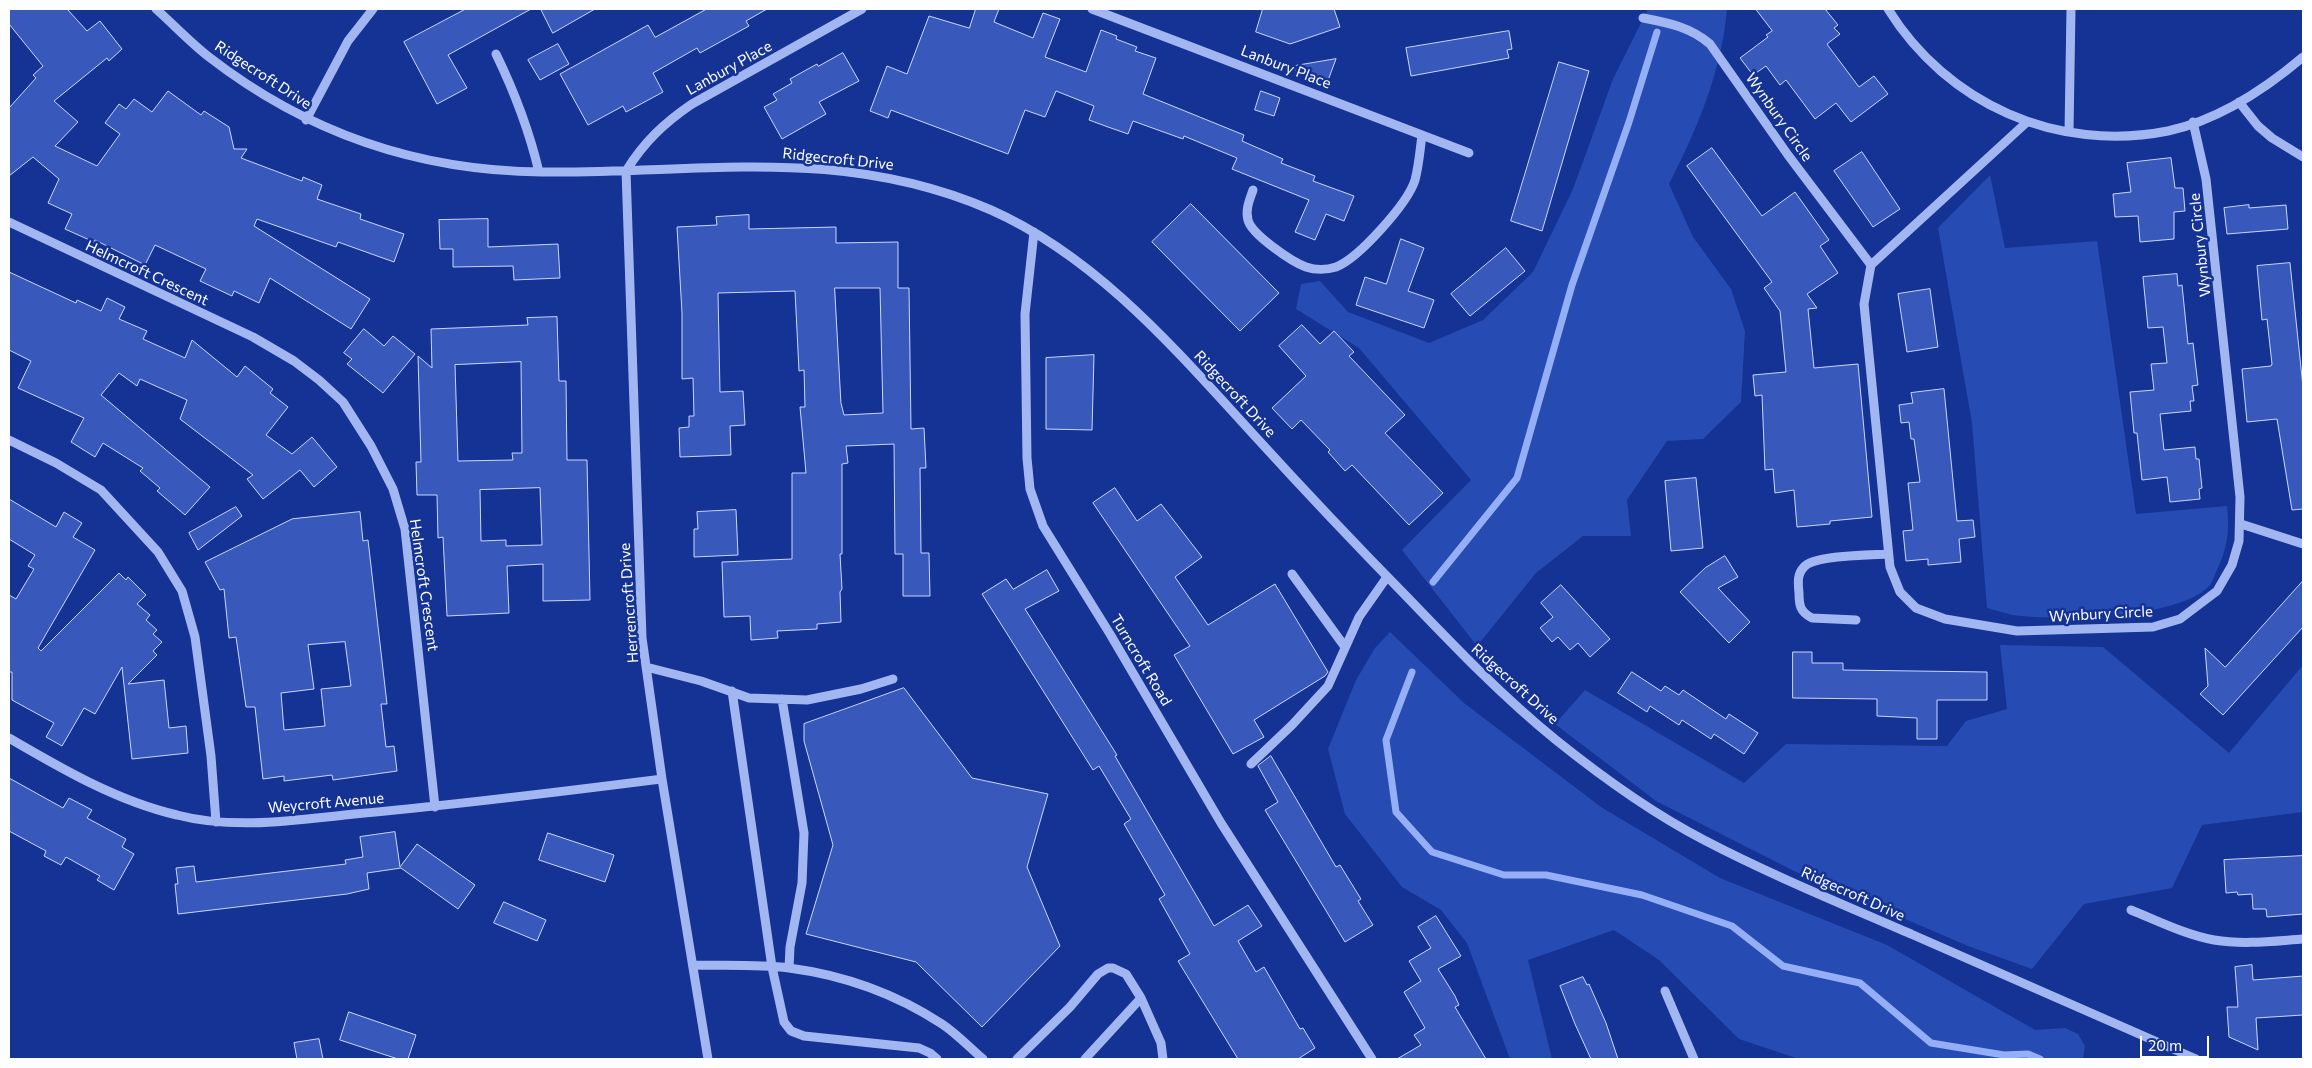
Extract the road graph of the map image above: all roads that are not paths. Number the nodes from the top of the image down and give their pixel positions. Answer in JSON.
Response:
{"nodes":[{"id":1,"x":156,"y":9,"type":"edge"},
{"id":2,"x":372,"y":9,"type":"edge"},
{"id":3,"x":862,"y":9,"type":"edge"},
{"id":4,"x":1092,"y":9,"type":"edge"},
{"id":5,"x":1888,"y":9,"type":"edge"},
{"id":6,"x":2071,"y":9,"type":"edge"},
{"id":7,"x":1643,"y":18,"type":"dead end"},
{"id":8,"x":496,"y":54,"type":"dead end"},
{"id":9,"x":2303,"y":57,"type":"edge"},
{"id":10,"x":2239,"y":102,"type":"junction"},
{"id":11,"x":306,"y":120,"type":"junction"},
{"id":12,"x":2027,"y":122,"type":"junction"},
{"id":13,"x":2193,"y":122,"type":"junction"},
{"id":14,"x":2069,"y":132,"type":"junction"},
{"id":15,"x":1422,"y":135,"type":"junction"},
{"id":16,"x":1469,"y":153,"type":"dead end"},
{"id":17,"x":2303,"y":157,"type":"edge"},
{"id":18,"x":626,"y":171,"type":"junction"},
{"id":19,"x":538,"y":172,"type":"junction"},
{"id":20,"x":1253,"y":190,"type":"dead end"},
{"id":21,"x":9,"y":222,"type":"edge"},
{"id":22,"x":1034,"y":232,"type":"junction"},
{"id":23,"x":1871,"y":265,"type":"junction"},
{"id":24,"x":9,"y":440,"type":"edge"},
{"id":25,"x":2241,"y":524,"type":"junction"},
{"id":26,"x":2303,"y":544,"type":"edge"},
{"id":27,"x":1888,"y":554,"type":"junction"},
{"id":28,"x":1292,"y":574,"type":"dead end"},
{"id":29,"x":1387,"y":577,"type":"junction"},
{"id":30,"x":1856,"y":620,"type":"dead end"},
{"id":31,"x":1345,"y":646,"type":"junction"},
{"id":32,"x":646,"y":667,"type":"junction"},
{"id":33,"x":893,"y":679,"type":"dead end"},
{"id":34,"x":732,"y":691,"type":"junction"},
{"id":35,"x":782,"y":699,"type":"junction"},
{"id":36,"x":9,"y":738,"type":"edge"},
{"id":37,"x":1251,"y":764,"type":"dead end"},
{"id":38,"x":662,"y":779,"type":"junction"},
{"id":39,"x":435,"y":807,"type":"junction"},
{"id":40,"x":216,"y":822,"type":"junction"},
{"id":41,"x":2131,"y":910,"type":"dead end"},
{"id":42,"x":2303,"y":939,"type":"edge"},
{"id":43,"x":693,"y":965,"type":"junction"},
{"id":44,"x":772,"y":967,"type":"junction"},
{"id":45,"x":789,"y":968,"type":"junction"},
{"id":46,"x":1665,"y":991,"type":"dead end"},
{"id":47,"x":1141,"y":998,"type":"junction"},
{"id":48,"x":708,"y":1059,"type":"edge"},
{"id":49,"x":937,"y":1059,"type":"edge"},
{"id":50,"x":983,"y":1059,"type":"edge"},
{"id":51,"x":1017,"y":1059,"type":"edge"},
{"id":52,"x":1086,"y":1059,"type":"edge"},
{"id":53,"x":1163,"y":1059,"type":"edge"},
{"id":54,"x":1372,"y":1059,"type":"edge"},
{"id":55,"x":1694,"y":1059,"type":"edge"},
{"id":56,"x":2196,"y":1059,"type":"edge"}],
"edges":[{"from":1,"to":11,"type":"street","name":"Ridgecroft Drive"},
{"from":2,"to":11,"type":"street"},
{"from":3,"to":18,"type":"street","name":"Lanbury Place"},
{"from":4,"to":15,"type":"street","name":"Lanbury Place"},
{"from":5,"to":12,"type":"street"},
{"from":6,"to":14,"type":"street"},
{"from":7,"to":23,"type":"street","name":"Wynbury Circle"},
{"from":8,"to":19,"type":"street"},
{"from":9,"to":10,"type":"street"},
{"from":10,"to":13,"type":"street"},
{"from":10,"to":17,"type":"street"},
{"from":11,"to":19,"type":"street","name":"Ridgecroft Drive"},
{"from":12,"to":14,"type":"street"},
{"from":12,"to":23,"type":"street"},
{"from":13,"to":14,"type":"street"},
{"from":13,"to":25,"type":"street","name":"Wynbury Circle"},
{"from":15,"to":16,"type":"street","name":"Lanbury Place"},
{"from":15,"to":20,"type":"street"},
{"from":18,"to":19,"type":"street","name":"Ridgecroft Drive"},
{"from":18,"to":22,"type":"street","name":"Ridgecroft Drive"},
{"from":18,"to":32,"type":"street","name":"Herrencroft Drive"},
{"from":21,"to":39,"type":"street","name":"Helmcroft Crescent"},
{"from":22,"to":29,"type":"street","name":"Ridgecroft Drive"},
{"from":22,"to":54,"type":"street","name":"Turncroft Road"},
{"from":23,"to":27,"type":"street","name":"Wynbury Circle"},
{"from":24,"to":40,"type":"street"},
{"from":25,"to":26,"type":"street"},
{"from":25,"to":27,"type":"street","name":"Wynbury Circle"},
{"from":27,"to":30,"type":"street"},
{"from":28,"to":31,"type":"street"},
{"from":29,"to":31,"type":"street"},
{"from":29,"to":56,"type":"street","name":"Ridgecroft Drive"},
{"from":31,"to":37,"type":"street"},
{"from":32,"to":34,"type":"street"},
{"from":32,"to":38,"type":"street","name":"Herrencroft Drive"},
{"from":33,"to":35,"type":"street"},
{"from":34,"to":35,"type":"street"},
{"from":34,"to":44,"type":"street"},
{"from":35,"to":45,"type":"street"},
{"from":36,"to":40,"type":"street","name":"Weycroft Avenue"},
{"from":38,"to":39,"type":"street","name":"Weycroft Avenue"},
{"from":38,"to":43,"type":"street","name":"Herrencroft Drive"},
{"from":39,"to":40,"type":"street","name":"Weycroft Avenue"},
{"from":41,"to":42,"type":"street"},
{"from":43,"to":44,"type":"street"},
{"from":43,"to":48,"type":"street","name":"Herrencroft Drive"},
{"from":44,"to":45,"type":"street"},
{"from":44,"to":49,"type":"street"},
{"from":45,"to":50,"type":"street"},
{"from":46,"to":55,"type":"street"},
{"from":47,"to":51,"type":"street"},
{"from":47,"to":52,"type":"street"},
{"from":47,"to":53,"type":"street"}]}
